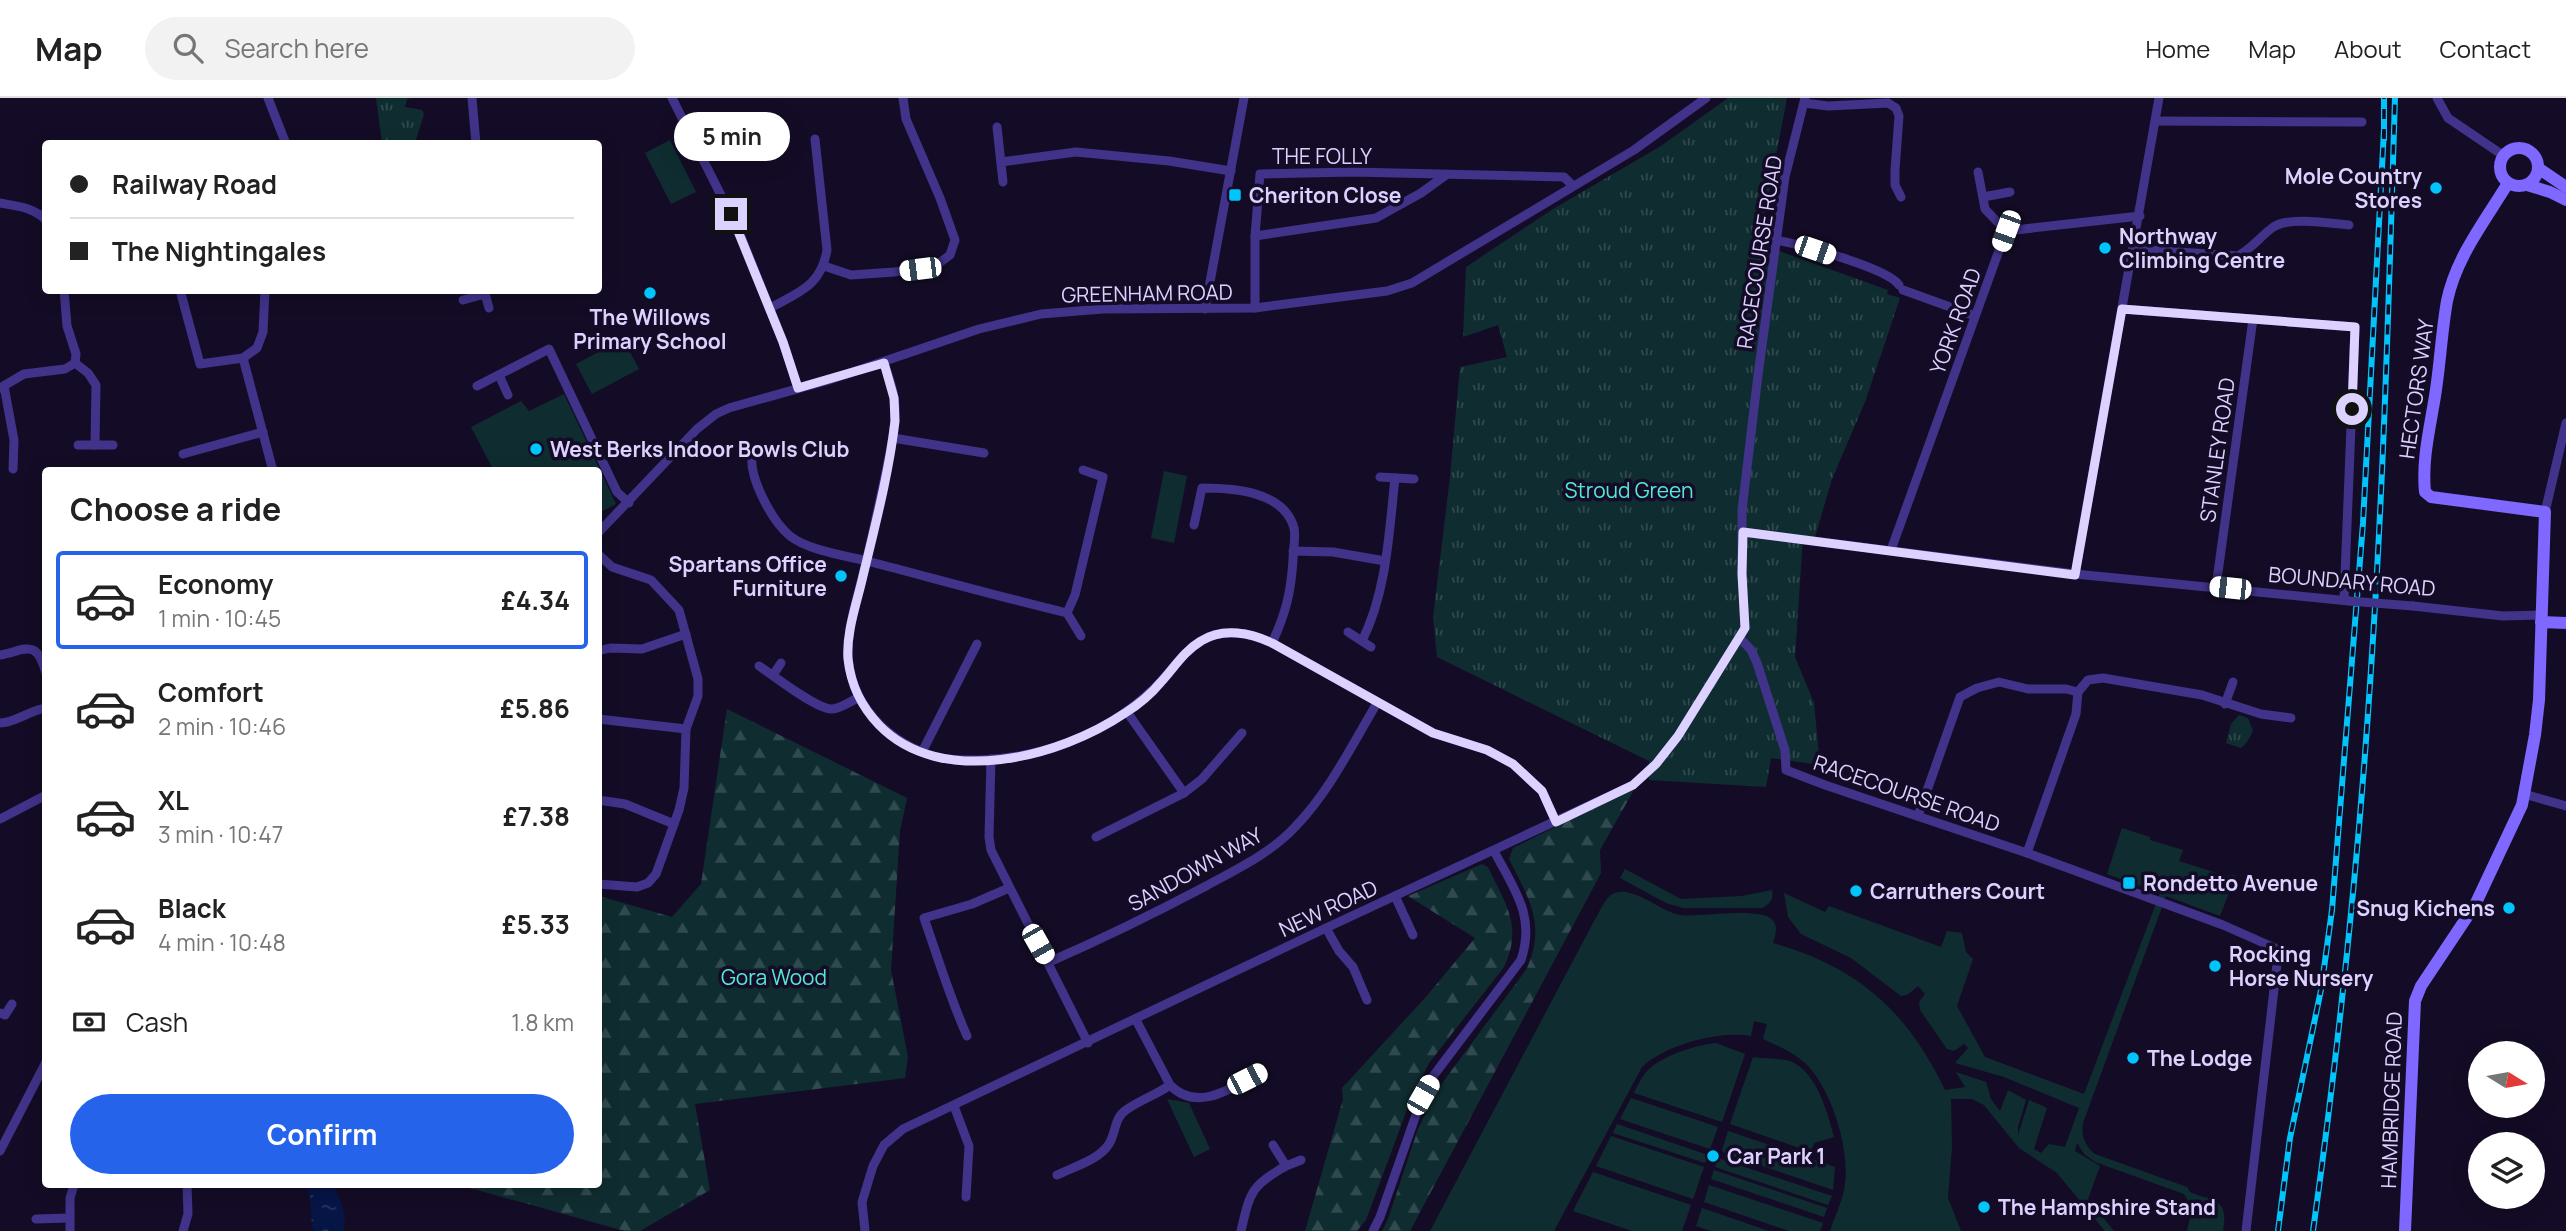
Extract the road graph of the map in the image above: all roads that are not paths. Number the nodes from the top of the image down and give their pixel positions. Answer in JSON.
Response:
{"nodes":[{"id":1,"x":268,"y":98,"type":"edge"},
{"id":2,"x":472,"y":98,"type":"edge"},
{"id":3,"x":672,"y":98,"type":"edge"},
{"id":4,"x":903,"y":98,"type":"edge"},
{"id":5,"x":1244,"y":98,"type":"edge"},
{"id":6,"x":1706,"y":98,"type":"edge"},
{"id":7,"x":2159,"y":98,"type":"edge"},
{"id":8,"x":2437,"y":98,"type":"edge"},
{"id":9,"x":1804,"y":100,"type":"edge"},
{"id":10,"x":2156,"y":121,"type":"junction"},
{"id":11,"x":2362,"y":122,"type":"dead end"},
{"id":12,"x":997,"y":127,"type":"dead end"},
{"id":13,"x":816,"y":139,"type":"dead end"},
{"id":14,"x":284,"y":140,"type":"edge"},
{"id":15,"x":477,"y":140,"type":"edge"},
{"id":16,"x":2504,"y":156,"type":"junction"},
{"id":17,"x":1001,"y":162,"type":"junction"},
{"id":18,"x":2538,"y":168,"type":"junction"},
{"id":19,"x":1231,"y":171,"type":"junction"},
{"id":20,"x":1978,"y":172,"type":"dead end"},
{"id":21,"x":1446,"y":175,"type":"junction"},
{"id":22,"x":1003,"y":182,"type":"dead end"},
{"id":23,"x":2508,"y":183,"type":"junction"},
{"id":24,"x":2527,"y":185,"type":"junction"},
{"id":25,"x":1573,"y":186,"type":"junction"},
{"id":26,"x":2566,"y":187,"type":"edge"},
{"id":27,"x":2010,"y":192,"type":"dead end"},
{"id":28,"x":1901,"y":197,"type":"dead end"},
{"id":29,"x":1983,"y":197,"type":"junction"},
{"id":30,"x":2566,"y":200,"type":"edge"},
{"id":31,"x":0,"y":203,"type":"edge"},
{"id":32,"x":42,"y":216,"type":"edge"},
{"id":33,"x":2140,"y":216,"type":"junction"},
{"id":34,"x":2349,"y":225,"type":"dead end"},
{"id":35,"x":2006,"y":231,"type":"junction"},
{"id":36,"x":1255,"y":236,"type":"junction"},
{"id":37,"x":1775,"y":240,"type":"junction"},
{"id":38,"x":2134,"y":250,"type":"junction"},
{"id":39,"x":824,"y":266,"type":"junction"},
{"id":40,"x":64,"y":294,"type":"edge"},
{"id":41,"x":181,"y":294,"type":"edge"},
{"id":42,"x":265,"y":294,"type":"edge"},
{"id":43,"x":479,"y":294,"type":"edge"},
{"id":44,"x":485,"y":294,"type":"edge"},
{"id":45,"x":463,"y":300,"type":"dead end"},
{"id":46,"x":770,"y":308,"type":"junction"},
{"id":47,"x":1255,"y":308,"type":"junction"},
{"id":48,"x":489,"y":309,"type":"dead end"},
{"id":49,"x":1205,"y":309,"type":"junction"},
{"id":50,"x":2122,"y":309,"type":"junction"},
{"id":51,"x":1975,"y":316,"type":"junction"},
{"id":52,"x":2253,"y":319,"type":"junction"},
{"id":53,"x":243,"y":358,"type":"junction"},
{"id":54,"x":75,"y":363,"type":"junction"},
{"id":55,"x":884,"y":363,"type":"junction"},
{"id":56,"x":499,"y":375,"type":"junction"},
{"id":57,"x":477,"y":386,"type":"dead end"},
{"id":58,"x":2,"y":387,"type":"edge"},
{"id":59,"x":798,"y":388,"type":"junction"},
{"id":60,"x":508,"y":395,"type":"dead end"},
{"id":61,"x":2566,"y":424,"type":"edge"},
{"id":62,"x":263,"y":432,"type":"junction"},
{"id":63,"x":893,"y":439,"type":"junction"},
{"id":64,"x":78,"y":445,"type":"dead end"},
{"id":65,"x":95,"y":445,"type":"junction"},
{"id":66,"x":113,"y":445,"type":"dead end"},
{"id":67,"x":753,"y":451,"type":"dead end"},
{"id":68,"x":984,"y":453,"type":"dead end"},
{"id":69,"x":183,"y":454,"type":"dead end"},
{"id":70,"x":272,"y":467,"type":"edge"},
{"id":71,"x":13,"y":469,"type":"dead end"},
{"id":72,"x":1083,"y":470,"type":"dead end"},
{"id":73,"x":1380,"y":477,"type":"dead end"},
{"id":74,"x":1395,"y":478,"type":"junction"},
{"id":75,"x":1414,"y":479,"type":"dead end"},
{"id":76,"x":629,"y":503,"type":"junction"},
{"id":77,"x":2545,"y":512,"type":"junction"},
{"id":78,"x":1194,"y":525,"type":"dead end"},
{"id":79,"x":602,"y":529,"type":"edge"},
{"id":80,"x":1743,"y":532,"type":"junction"},
{"id":81,"x":1891,"y":550,"type":"junction"},
{"id":82,"x":1293,"y":551,"type":"junction"},
{"id":83,"x":602,"y":558,"type":"edge"},
{"id":84,"x":867,"y":561,"type":"junction"},
{"id":85,"x":1385,"y":561,"type":"junction"},
{"id":86,"x":2075,"y":575,"type":"junction"},
{"id":87,"x":2216,"y":587,"type":"junction"},
{"id":88,"x":2347,"y":601,"type":"junction"},
{"id":89,"x":1067,"y":613,"type":"junction"},
{"id":90,"x":2541,"y":619,"type":"junction"},
{"id":91,"x":2566,"y":623,"type":"edge"},
{"id":92,"x":1348,"y":632,"type":"dead end"},
{"id":93,"x":686,"y":634,"type":"junction"},
{"id":94,"x":1081,"y":636,"type":"dead end"},
{"id":95,"x":1740,"y":638,"type":"junction"},
{"id":96,"x":1272,"y":643,"type":"junction"},
{"id":97,"x":977,"y":644,"type":"dead end"},
{"id":98,"x":602,"y":650,"type":"edge"},
{"id":99,"x":0,"y":655,"type":"edge"},
{"id":100,"x":42,"y":658,"type":"edge"},
{"id":101,"x":781,"y":663,"type":"dead end"},
{"id":102,"x":759,"y":666,"type":"dead end"},
{"id":103,"x":773,"y":675,"type":"junction"},
{"id":104,"x":2233,"y":682,"type":"dead end"},
{"id":105,"x":2078,"y":692,"type":"junction"},
{"id":106,"x":858,"y":698,"type":"junction"},
{"id":107,"x":1377,"y":703,"type":"junction"},
{"id":108,"x":2225,"y":704,"type":"junction"},
{"id":109,"x":42,"y":709,"type":"edge"},
{"id":110,"x":1127,"y":712,"type":"junction"},
{"id":111,"x":2291,"y":718,"type":"dead end"},
{"id":112,"x":602,"y":719,"type":"edge"},
{"id":113,"x":0,"y":723,"type":"edge"},
{"id":114,"x":686,"y":729,"type":"junction"},
{"id":115,"x":1242,"y":733,"type":"dead end"},
{"id":116,"x":922,"y":752,"type":"junction"},
{"id":117,"x":991,"y":759,"type":"junction"},
{"id":118,"x":1184,"y":793,"type":"junction"},
{"id":119,"x":2524,"y":794,"type":"junction"},
{"id":120,"x":42,"y":797,"type":"edge"},
{"id":121,"x":602,"y":801,"type":"edge"},
{"id":122,"x":2566,"y":806,"type":"edge"},
{"id":123,"x":1918,"y":816,"type":"junction"},
{"id":124,"x":0,"y":819,"type":"edge"},
{"id":125,"x":1556,"y":822,"type":"junction"},
{"id":126,"x":674,"y":824,"type":"junction"},
{"id":127,"x":1096,"y":837,"type":"dead end"},
{"id":128,"x":1494,"y":851,"type":"junction"},
{"id":129,"x":2027,"y":853,"type":"junction"},
{"id":130,"x":602,"y":884,"type":"edge"},
{"id":131,"x":1009,"y":888,"type":"junction"},
{"id":132,"x":1395,"y":896,"type":"junction"},
{"id":133,"x":1326,"y":928,"type":"junction"},
{"id":134,"x":1413,"y":935,"type":"dead end"},
{"id":135,"x":1049,"y":962,"type":"junction"},
{"id":136,"x":1367,"y":1000,"type":"dead end"},
{"id":137,"x":12,"y":1004,"type":"dead end"},
{"id":138,"x":0,"y":1013,"type":"edge"},
{"id":139,"x":1136,"y":1020,"type":"junction"},
{"id":140,"x":967,"y":1036,"type":"dead end"},
{"id":141,"x":1088,"y":1043,"type":"junction"},
{"id":142,"x":42,"y":1070,"type":"edge"},
{"id":143,"x":1262,"y":1072,"type":"dead end"},
{"id":144,"x":1170,"y":1085,"type":"junction"},
{"id":145,"x":954,"y":1106,"type":"junction"},
{"id":146,"x":1273,"y":1145,"type":"dead end"},
{"id":147,"x":0,"y":1151,"type":"edge"},
{"id":148,"x":1301,"y":1160,"type":"dead end"},
{"id":149,"x":1286,"y":1166,"type":"junction"},
{"id":150,"x":1057,"y":1175,"type":"dead end"},
{"id":151,"x":73,"y":1188,"type":"edge"},
{"id":152,"x":187,"y":1188,"type":"edge"},
{"id":153,"x":966,"y":1197,"type":"dead end"},
{"id":154,"x":69,"y":1218,"type":"junction"},
{"id":155,"x":36,"y":1219,"type":"dead end"},
{"id":156,"x":70,"y":1231,"type":"edge"},
{"id":157,"x":183,"y":1231,"type":"edge"},
{"id":158,"x":865,"y":1231,"type":"edge"},
{"id":159,"x":1241,"y":1231,"type":"edge"},
{"id":160,"x":1373,"y":1231,"type":"edge"},
{"id":161,"x":2246,"y":1231,"type":"edge"},
{"id":162,"x":2406,"y":1231,"type":"edge"}],
"edges":[{"from":1,"to":14,"type":"street"},
{"from":2,"to":15,"type":"street"},
{"from":3,"to":46,"type":"street"},
{"from":4,"to":39,"type":"street"},
{"from":5,"to":19,"type":"street"},
{"from":6,"to":25,"type":"street","name":"GREENHAM ROAD"},
{"from":7,"to":10,"type":"street"},
{"from":8,"to":16,"type":"street"},
{"from":9,"to":28,"type":"street"},
{"from":9,"to":37,"type":"street","name":"RACECOURSE ROAD"},
{"from":10,"to":11,"type":"street"},
{"from":10,"to":33,"type":"street"},
{"from":12,"to":17,"type":"street"},
{"from":13,"to":39,"type":"street"},
{"from":16,"to":18,"type":"main road"},
{"from":16,"to":23,"type":"main road"},
{"from":17,"to":19,"type":"street"},
{"from":17,"to":22,"type":"street"},
{"from":18,"to":24,"type":"main road"},
{"from":18,"to":26,"type":"main road"},
{"from":19,"to":49,"type":"street"},
{"from":20,"to":29,"type":"street"},
{"from":21,"to":25,"type":"street","name":"THE FOLLY"},
{"from":21,"to":36,"type":"street"},
{"from":21,"to":36,"type":"street","name":"THE FOLLY"},
{"from":23,"to":24,"type":"main road"},
{"from":23,"to":77,"type":"main road","name":"HECTORS WAY"},
{"from":24,"to":30,"type":"main road"},
{"from":25,"to":47,"type":"street","name":"GREENHAM ROAD"},
{"from":27,"to":29,"type":"street"},
{"from":29,"to":35,"type":"street"},
{"from":31,"to":32,"type":"street"},
{"from":33,"to":35,"type":"street"},
{"from":33,"to":38,"type":"street"},
{"from":34,"to":38,"type":"street"},
{"from":35,"to":51,"type":"street","name":"YORK ROAD"},
{"from":36,"to":47,"type":"street","name":"THE FOLLY"},
{"from":37,"to":51,"type":"street"},
{"from":37,"to":80,"type":"street","name":"RACECOURSE ROAD"},
{"from":38,"to":50,"type":"street"},
{"from":39,"to":46,"type":"street"},
{"from":40,"to":54,"type":"street"},
{"from":41,"to":53,"type":"street"},
{"from":42,"to":53,"type":"street"},
{"from":43,"to":45,"type":"street"},
{"from":44,"to":48,"type":"street"},
{"from":46,"to":59,"type":"street"},
{"from":47,"to":49,"type":"street","name":"GREENHAM ROAD"},
{"from":49,"to":55,"type":"street","name":"GREENHAM ROAD"},
{"from":50,"to":52,"type":"street"},
{"from":50,"to":86,"type":"street"},
{"from":51,"to":81,"type":"street","name":"YORK ROAD"},
{"from":52,"to":87,"type":"street","name":"STANLEY ROAD"},
{"from":52,"to":88,"type":"street"},
{"from":53,"to":62,"type":"street"},
{"from":54,"to":58,"type":"street"},
{"from":54,"to":65,"type":"street"},
{"from":55,"to":59,"type":"street","name":"GREENHAM ROAD"},
{"from":55,"to":63,"type":"street"},
{"from":56,"to":57,"type":"street"},
{"from":56,"to":60,"type":"street"},
{"from":56,"to":76,"type":"street"},
{"from":58,"to":71,"type":"street"},
{"from":59,"to":76,"type":"street","name":"GREENHAM ROAD"},
{"from":61,"to":77,"type":"street"},
{"from":62,"to":69,"type":"street"},
{"from":62,"to":70,"type":"street"},
{"from":63,"to":68,"type":"street"},
{"from":63,"to":84,"type":"street"},
{"from":64,"to":65,"type":"street"},
{"from":65,"to":66,"type":"street"},
{"from":67,"to":84,"type":"street"},
{"from":72,"to":89,"type":"street"},
{"from":73,"to":74,"type":"street"},
{"from":74,"to":75,"type":"street"},
{"from":74,"to":85,"type":"street"},
{"from":76,"to":79,"type":"street","name":"GREENHAM ROAD"},
{"from":77,"to":90,"type":"main road","name":"HAMBRIDGE ROAD"},
{"from":78,"to":82,"type":"street"},
{"from":80,"to":81,"type":"street","name":"BOUNDARY ROAD"},
{"from":80,"to":95,"type":"street","name":"RACECOURSE ROAD"},
{"from":81,"to":86,"type":"street","name":"BOUNDARY ROAD"},
{"from":82,"to":85,"type":"street"},
{"from":82,"to":96,"type":"street"},
{"from":83,"to":93,"type":"street"},
{"from":84,"to":89,"type":"street"},
{"from":84,"to":106,"type":"street"},
{"from":85,"to":92,"type":"street"},
{"from":86,"to":87,"type":"street","name":"BOUNDARY ROAD"},
{"from":87,"to":88,"type":"street","name":"BOUNDARY ROAD"},
{"from":88,"to":90,"type":"street","name":"BOUNDARY ROAD","bridge":true},
{"from":89,"to":94,"type":"street"},
{"from":90,"to":91,"type":"main road","name":"BOUNDARY ROAD"},
{"from":90,"to":119,"type":"main road","name":"HAMBRIDGE ROAD"},
{"from":93,"to":98,"type":"street"},
{"from":93,"to":114,"type":"street"},
{"from":95,"to":123,"type":"street","name":"RACECOURSE ROAD"},
{"from":95,"to":125,"type":"street","name":"NEW ROAD"},
{"from":96,"to":107,"type":"street"},
{"from":96,"to":110,"type":"street"},
{"from":97,"to":116,"type":"street"},
{"from":99,"to":100,"type":"street"},
{"from":101,"to":103,"type":"street"},
{"from":102,"to":103,"type":"street"},
{"from":103,"to":106,"type":"street"},
{"from":104,"to":108,"type":"street"},
{"from":105,"to":108,"type":"street"},
{"from":105,"to":123,"type":"street"},
{"from":105,"to":129,"type":"street"},
{"from":106,"to":116,"type":"street"},
{"from":107,"to":125,"type":"street"},
{"from":107,"to":135,"type":"street","name":"SANDOWN WAY"},
{"from":108,"to":111,"type":"street"},
{"from":109,"to":113,"type":"street"},
{"from":110,"to":117,"type":"street"},
{"from":110,"to":118,"type":"street"},
{"from":112,"to":114,"type":"street"},
{"from":114,"to":126,"type":"street"},
{"from":115,"to":118,"type":"street"},
{"from":116,"to":117,"type":"street"},
{"from":117,"to":131,"type":"street"},
{"from":118,"to":127,"type":"street"},
{"from":119,"to":122,"type":"street"},
{"from":119,"to":162,"type":"main road","name":"HAMBRIDGE ROAD"},
{"from":120,"to":124,"type":"street"},
{"from":121,"to":126,"type":"street"},
{"from":123,"to":129,"type":"street","name":"RACECOURSE ROAD"},
{"from":125,"to":128,"type":"street","name":"NEW ROAD"},
{"from":126,"to":130,"type":"street"},
{"from":128,"to":132,"type":"street","name":"NEW ROAD"},
{"from":128,"to":160,"type":"street"},
{"from":129,"to":161,"type":"street","name":"RACECOURSE ROAD"},
{"from":131,"to":135,"type":"street"},
{"from":131,"to":140,"type":"street"},
{"from":132,"to":133,"type":"street","name":"NEW ROAD"},
{"from":132,"to":134,"type":"street"},
{"from":133,"to":136,"type":"street"},
{"from":133,"to":139,"type":"street","name":"NEW ROAD"},
{"from":135,"to":141,"type":"street"},
{"from":137,"to":138,"type":"street"},
{"from":139,"to":141,"type":"street","name":"NEW ROAD"},
{"from":139,"to":144,"type":"street"},
{"from":141,"to":145,"type":"street","name":"NEW ROAD"},
{"from":142,"to":147,"type":"street"},
{"from":143,"to":144,"type":"street"},
{"from":144,"to":150,"type":"street"},
{"from":145,"to":153,"type":"street"},
{"from":145,"to":158,"type":"street","name":"NEW ROAD"},
{"from":146,"to":149,"type":"street"},
{"from":148,"to":149,"type":"street"},
{"from":149,"to":159,"type":"street"},
{"from":151,"to":154,"type":"street"},
{"from":152,"to":157,"type":"street"},
{"from":154,"to":155,"type":"street"},
{"from":154,"to":156,"type":"street"}]}
